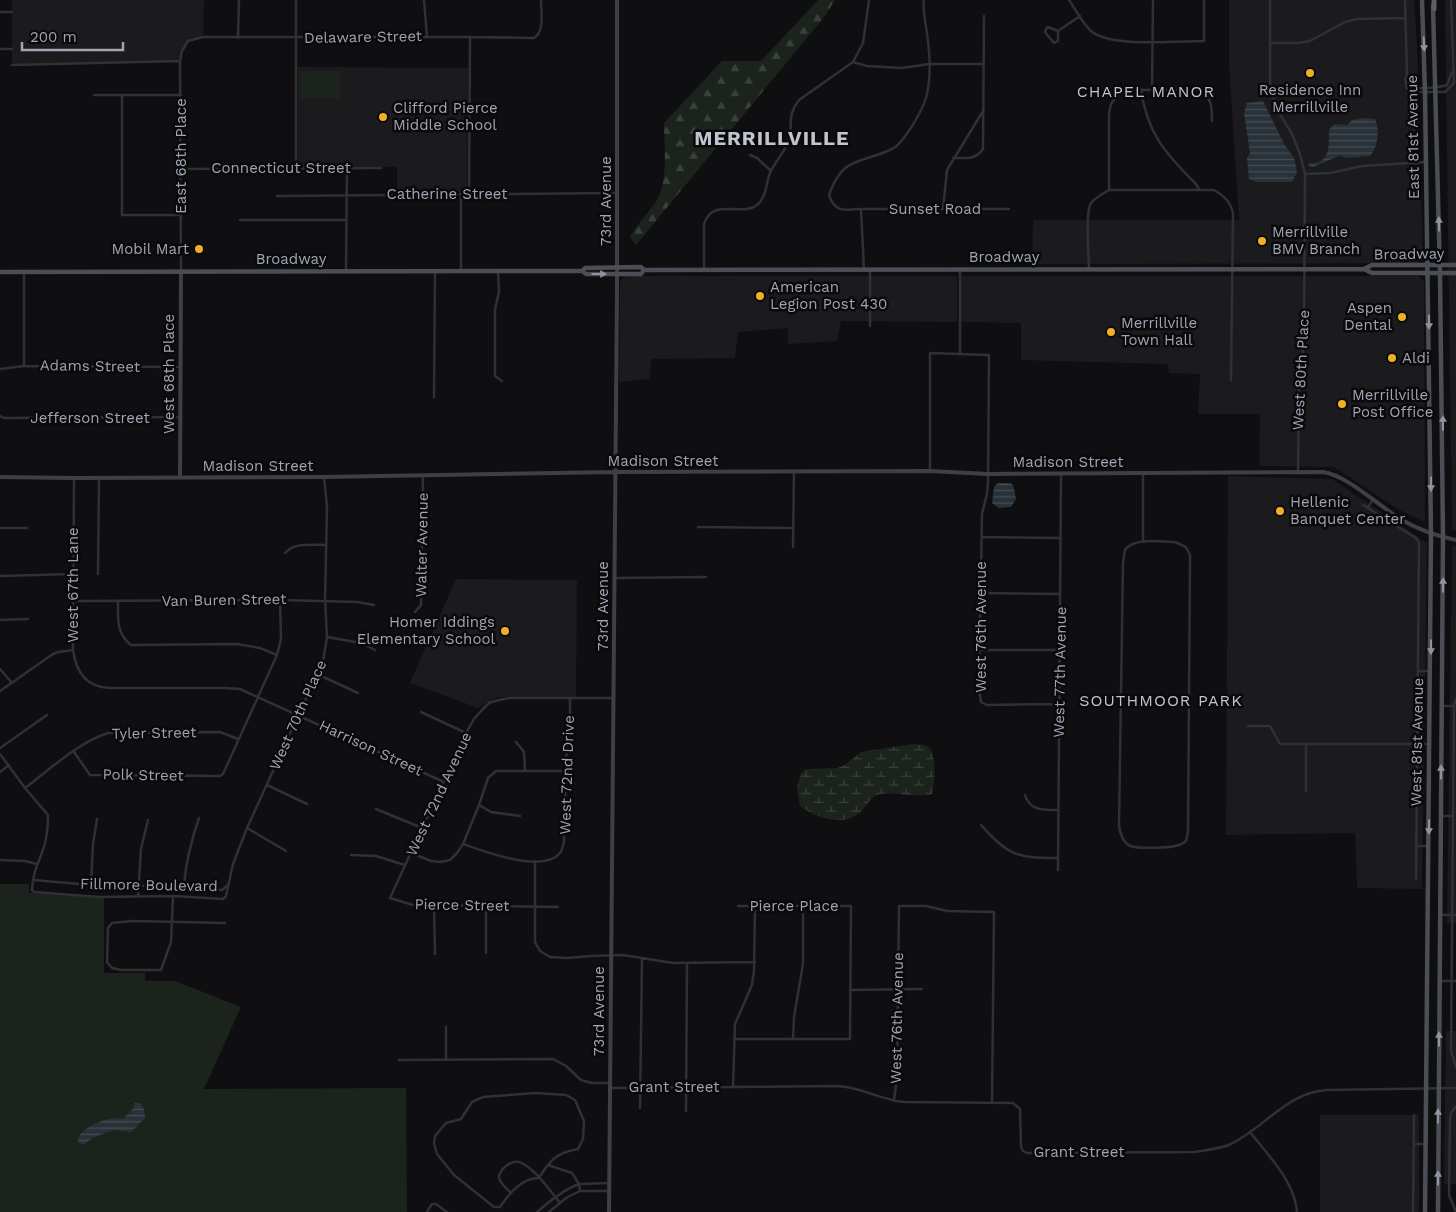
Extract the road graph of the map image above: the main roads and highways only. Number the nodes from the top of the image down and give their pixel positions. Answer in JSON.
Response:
{"nodes":[{"id":1,"x":1422,"y":0,"type":"edge"},
{"id":2,"x":1434,"y":0,"type":"edge"},
{"id":3,"x":1434,"y":9,"type":"joint"},
{"id":4,"x":1428,"y":265,"type":"junction"},
{"id":5,"x":1440,"y":265,"type":"junction"},
{"id":6,"x":1456,"y":265,"type":"edge"},
{"id":7,"x":1364,"y":269,"type":"junction"},
{"id":8,"x":582,"y":270,"type":"junction"},
{"id":9,"x":644,"y":270,"type":"junction"},
{"id":10,"x":0,"y":272,"type":"edge"},
{"id":11,"x":1428,"y":273,"type":"junction"},
{"id":12,"x":1440,"y":273,"type":"junction"},
{"id":13,"x":1456,"y":273,"type":"edge"},
{"id":14,"x":1425,"y":1212,"type":"edge"},
{"id":15,"x":1438,"y":1212,"type":"edge"}],
"edges":[{"from":1,"to":4,"type":"main road","name":"East 81st Avenue","one_way":true},
{"from":2,"to":3,"type":"highway"},
{"from":5,"to":3,"type":"main road","name":"East 81st Avenue","one_way":true},
{"from":4,"to":5,"type":"main road","name":"Broadway"},
{"from":4,"to":7,"type":"main road","name":"Broadway"},
{"from":4,"to":11,"type":"main road","name":"East 81st Avenue"},
{"from":5,"to":6,"type":"main road","name":"Broadway"},
{"from":5,"to":12,"type":"main road","name":"East 81st Avenue"},
{"from":7,"to":9,"type":"main road","name":"Broadway"},
{"from":7,"to":11,"type":"main road","name":"Broadway"},
{"from":8,"to":9,"type":"main road","name":"Broadway"},
{"from":8,"to":9,"type":"main road","name":"Broadway","one_way":true},
{"from":8,"to":10,"type":"main road","name":"Broadway"},
{"from":11,"to":12,"type":"main road","name":"Broadway"},
{"from":11,"to":14,"type":"main road","name":"West 81st Avenue","one_way":true},
{"from":12,"to":13,"type":"main road","name":"Broadway"},
{"from":15,"to":12,"type":"main road","name":"West 81st Avenue","one_way":true}]}
